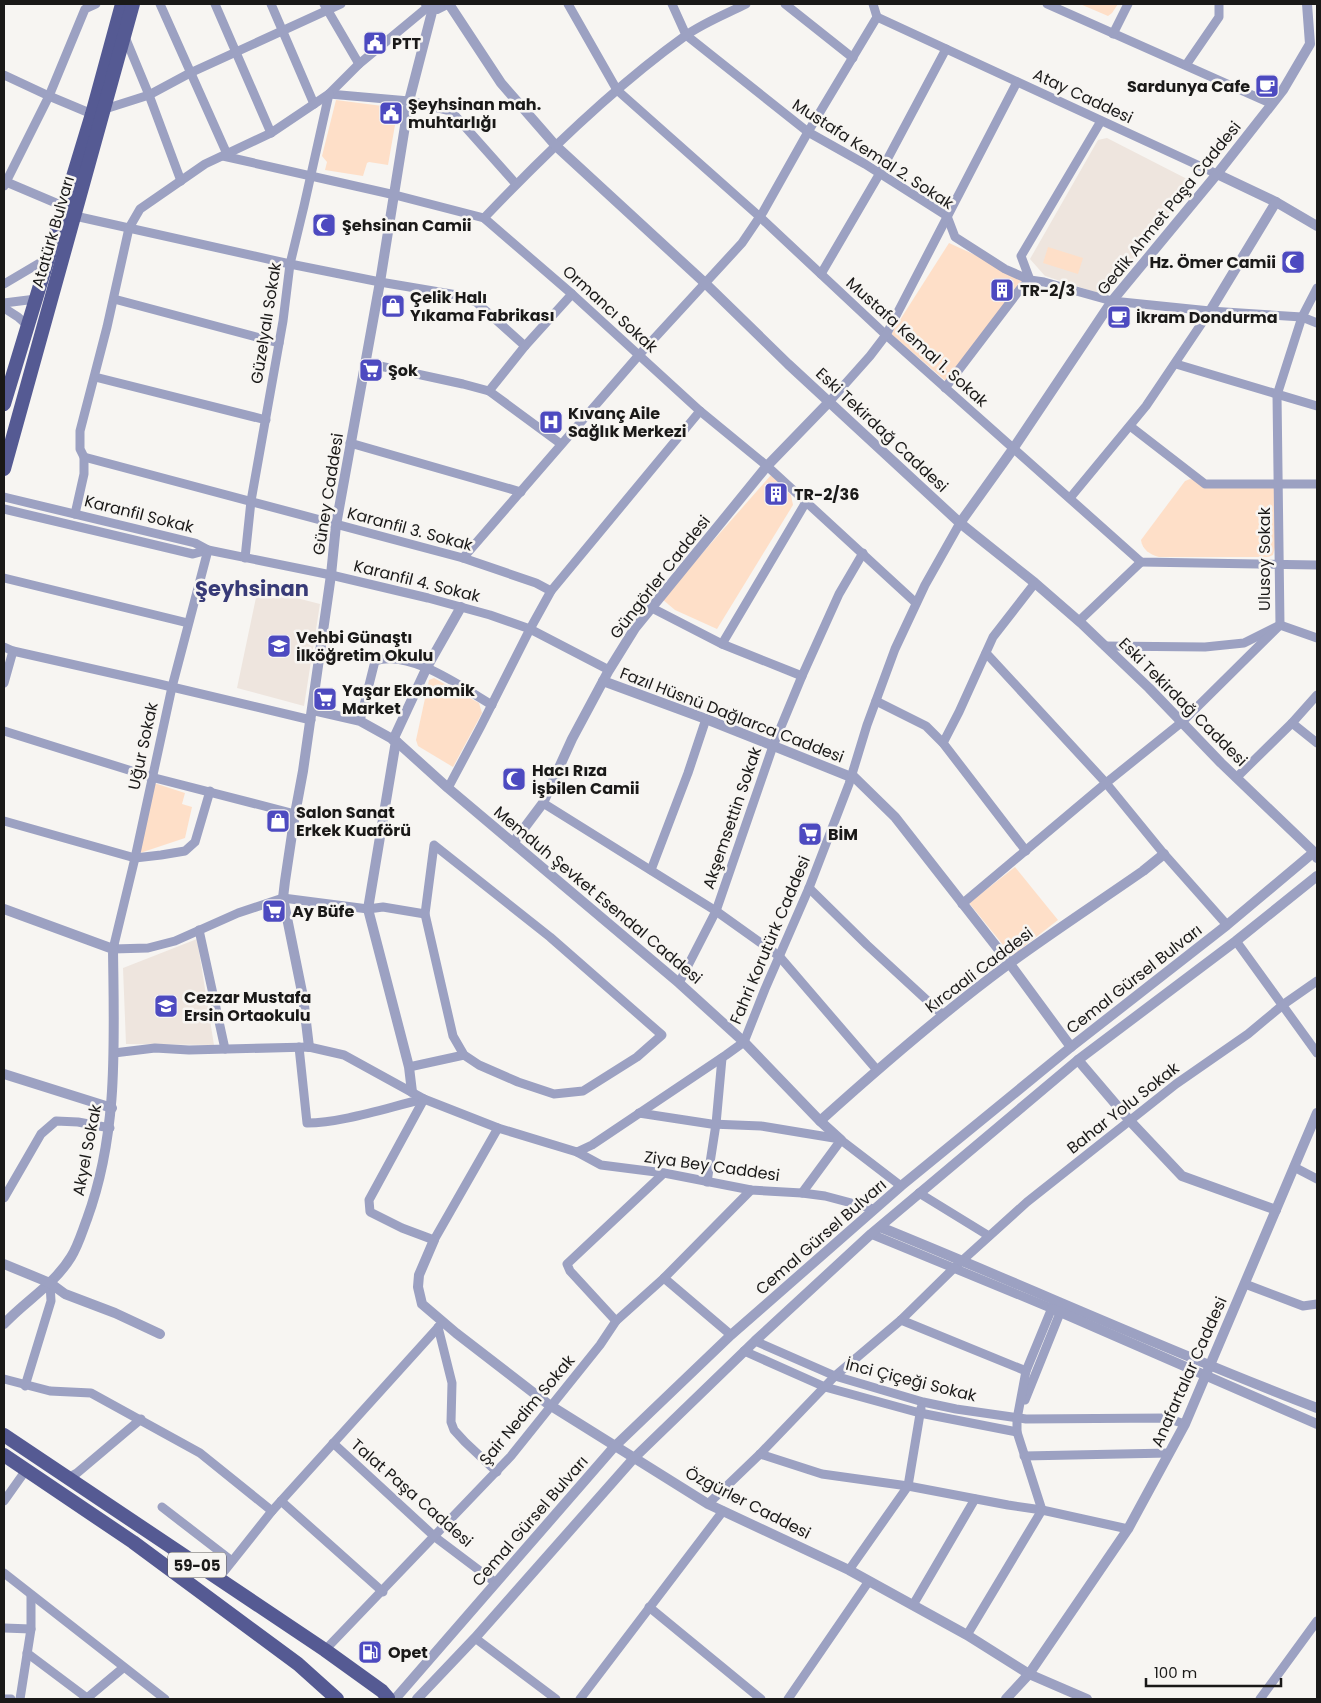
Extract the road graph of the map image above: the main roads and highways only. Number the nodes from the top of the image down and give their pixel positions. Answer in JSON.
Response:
{"nodes":[{"id":1,"x":122,"y":4,"type":"edge"},
{"id":2,"x":134,"y":4,"type":"edge"},
{"id":3,"x":99,"y":112,"type":"junction"},
{"id":4,"x":4,"y":401,"type":"edge"},
{"id":5,"x":4,"y":469,"type":"edge"},
{"id":6,"x":4,"y":1435,"type":"edge"},
{"id":7,"x":4,"y":1455,"type":"edge"},
{"id":8,"x":337,"y":1699,"type":"edge"},
{"id":9,"x":390,"y":1699,"type":"edge"}],
"edges":[{"from":1,"to":3,"type":"main road","name":"Atatürk Bulvarı"},
{"from":2,"to":3,"type":"main road","name":"Atatürk Bulvarı"},
{"from":3,"to":4,"type":"main road","name":"Atatürk Bulvarı"},
{"from":3,"to":5,"type":"main road","name":"Atatürk Bulvarı"},
{"from":6,"to":9,"type":"main road","number":"59-05"},
{"from":7,"to":8,"type":"main road"}]}
